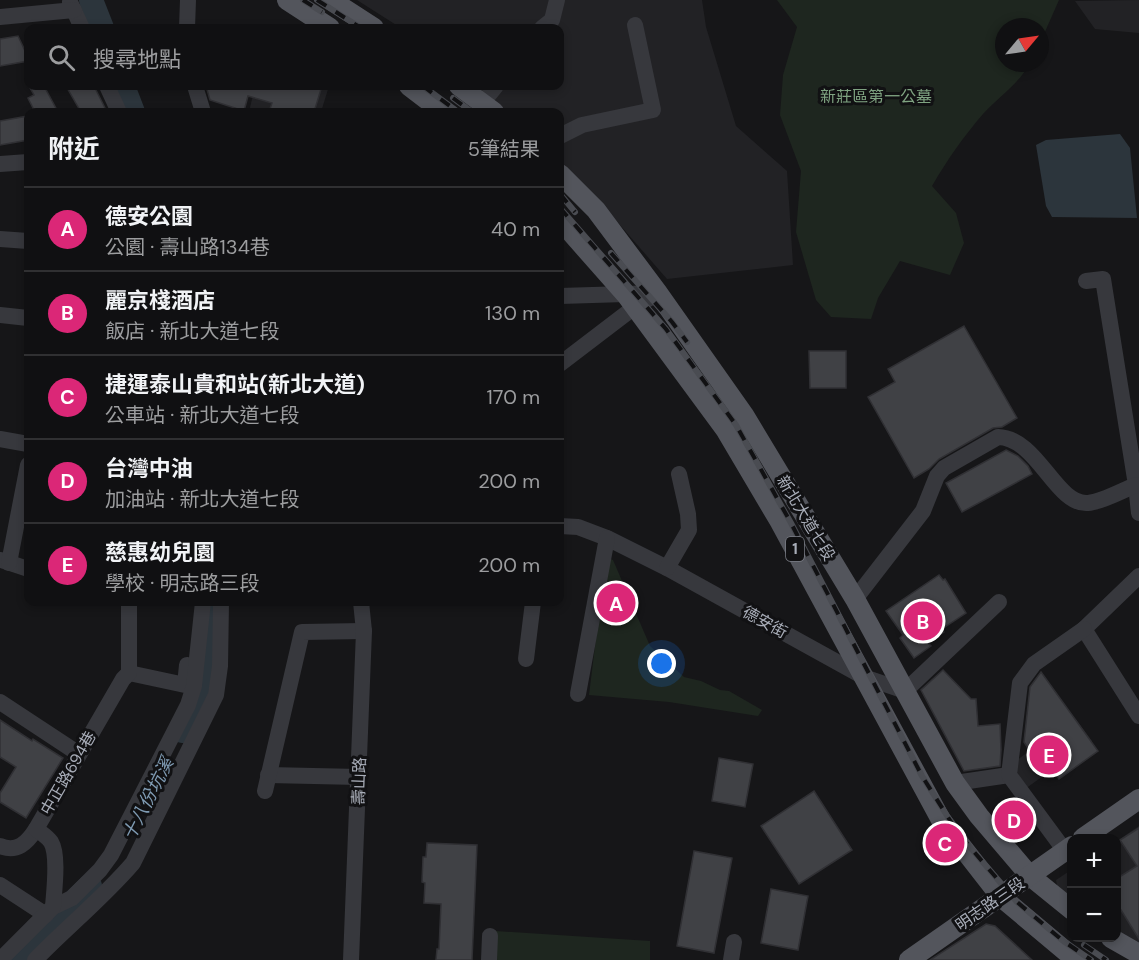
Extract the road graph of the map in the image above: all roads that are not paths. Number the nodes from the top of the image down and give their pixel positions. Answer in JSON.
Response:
{"nodes":[{"id":1,"x":188,"y":0,"type":"edge"},
{"id":2,"x":287,"y":0,"type":"edge"},
{"id":3,"x":331,"y":0,"type":"edge"},
{"id":4,"x":557,"y":0,"type":"edge"},
{"id":5,"x":72,"y":5,"type":"edge"},
{"id":6,"x":0,"y":17,"type":"edge"},
{"id":7,"x":80,"y":24,"type":"edge"},
{"id":8,"x":187,"y":24,"type":"edge"},
{"id":9,"x":324,"y":24,"type":"edge"},
{"id":10,"x":368,"y":24,"type":"edge"},
{"id":11,"x":547,"y":24,"type":"edge"},
{"id":12,"x":635,"y":25,"type":"dead end"},
{"id":13,"x":109,"y":90,"type":"edge"},
{"id":14,"x":196,"y":90,"type":"edge"},
{"id":15,"x":414,"y":90,"type":"edge"},
{"id":16,"x":465,"y":90,"type":"edge"},
{"id":17,"x":494,"y":90,"type":"edge"},
{"id":18,"x":488,"y":107,"type":"edge"},
{"id":19,"x":117,"y":108,"type":"edge"},
{"id":20,"x":202,"y":108,"type":"edge"},
{"id":21,"x":438,"y":108,"type":"edge"},
{"id":22,"x":564,"y":134,"type":"edge"},
{"id":23,"x":24,"y":162,"type":"edge"},
{"id":24,"x":0,"y":164,"type":"edge"},
{"id":25,"x":564,"y":178,"type":"edge"},
{"id":26,"x":564,"y":224,"type":"edge"},
{"id":27,"x":0,"y":239,"type":"edge"},
{"id":28,"x":24,"y":240,"type":"edge"},
{"id":29,"x":1086,"y":281,"type":"dead end"},
{"id":30,"x":658,"y":293,"type":"junction"},
{"id":31,"x":564,"y":296,"type":"edge"},
{"id":32,"x":632,"y":301,"type":"junction"},
{"id":33,"x":0,"y":315,"type":"edge"},
{"id":34,"x":24,"y":318,"type":"edge"},
{"id":35,"x":564,"y":360,"type":"edge"},
{"id":36,"x":0,"y":439,"type":"edge"},
{"id":37,"x":24,"y":443,"type":"edge"},
{"id":38,"x":679,"y":474,"type":"dead end"},
{"id":39,"x":24,"y":482,"type":"edge"},
{"id":40,"x":1136,"y":485,"type":"junction"},
{"id":41,"x":1139,"y":513,"type":"edge"},
{"id":42,"x":564,"y":526,"type":"edge"},
{"id":43,"x":607,"y":538,"type":"junction"},
{"id":44,"x":5,"y":561,"type":"edge"},
{"id":45,"x":24,"y":568,"type":"edge"},
{"id":46,"x":667,"y":568,"type":"junction"},
{"id":47,"x":1139,"y":576,"type":"edge"},
{"id":48,"x":855,"y":599,"type":"junction"},
{"id":49,"x":999,"y":602,"type":"dead end"},
{"id":50,"x":127,"y":606,"type":"edge"},
{"id":51,"x":193,"y":606,"type":"edge"},
{"id":52,"x":203,"y":606,"type":"edge"},
{"id":53,"x":221,"y":606,"type":"edge"},
{"id":54,"x":361,"y":606,"type":"edge"},
{"id":55,"x":533,"y":606,"type":"edge"},
{"id":56,"x":1084,"y":629,"type":"junction"},
{"id":57,"x":364,"y":631,"type":"junction"},
{"id":58,"x":526,"y":659,"type":"dead end"},
{"id":59,"x":129,"y":673,"type":"junction"},
{"id":60,"x":864,"y":677,"type":"junction"},
{"id":61,"x":906,"y":691,"type":"junction"},
{"id":62,"x":578,"y":694,"type":"dead end"},
{"id":63,"x":0,"y":702,"type":"edge"},
{"id":64,"x":1139,"y":716,"type":"edge"},
{"id":65,"x":79,"y":754,"type":"junction"},
{"id":66,"x":1009,"y":775,"type":"junction"},
{"id":67,"x":359,"y":777,"type":"junction"},
{"id":68,"x":955,"y":783,"type":"junction"},
{"id":69,"x":1139,"y":799,"type":"edge"},
{"id":70,"x":36,"y":829,"type":"junction"},
{"id":71,"x":1089,"y":834,"type":"edge"},
{"id":72,"x":0,"y":846,"type":"edge"},
{"id":73,"x":1067,"y":848,"type":"edge"},
{"id":74,"x":1067,"y":850,"type":"edge"},
{"id":75,"x":1030,"y":876,"type":"junction"},
{"id":76,"x":0,"y":885,"type":"edge"},
{"id":77,"x":1001,"y":897,"type":"junction"},
{"id":78,"x":1067,"y":907,"type":"edge"},
{"id":79,"x":50,"y":911,"type":"junction"},
{"id":80,"x":490,"y":936,"type":"dead end"},
{"id":81,"x":734,"y":942,"type":"dead end"},
{"id":82,"x":1118,"y":942,"type":"edge"},
{"id":83,"x":1139,"y":954,"type":"edge"},
{"id":84,"x":0,"y":960,"type":"edge"},
{"id":85,"x":35,"y":960,"type":"edge"},
{"id":86,"x":351,"y":960,"type":"edge"},
{"id":87,"x":489,"y":960,"type":"edge"},
{"id":88,"x":731,"y":960,"type":"edge"},
{"id":89,"x":909,"y":960,"type":"edge"},
{"id":90,"x":1076,"y":960,"type":"edge"}],
"edges":[{"from":1,"to":8,"type":"street"},
{"from":2,"to":9,"type":"main road"},
{"from":3,"to":10,"type":"main road"},
{"from":4,"to":11,"type":"street"},
{"from":5,"to":6,"type":"street"},
{"from":5,"to":7,"type":"street"},
{"from":12,"to":22,"type":"street"},
{"from":13,"to":19,"type":"street"},
{"from":14,"to":20,"type":"street"},
{"from":15,"to":21,"type":"main road"},
{"from":16,"to":18,"type":"main road"},
{"from":17,"to":18,"type":"street"},
{"from":23,"to":24,"type":"street"},
{"from":25,"to":30,"type":"main road","name":"新北大道七段","number":"1"},
{"from":26,"to":32,"type":"main road","name":"新北大道七段","number":"1"},
{"from":27,"to":28,"type":"street"},
{"from":29,"to":40,"type":"street"},
{"from":30,"to":32,"type":"street"},
{"from":30,"to":48,"type":"main road","name":"新北大道七段","number":"1"},
{"from":31,"to":32,"type":"street"},
{"from":32,"to":35,"type":"street"},
{"from":32,"to":60,"type":"main road","name":"新北大道七段","number":"1"},
{"from":33,"to":34,"type":"street"},
{"from":36,"to":37,"type":"street"},
{"from":38,"to":46,"type":"street"},
{"from":39,"to":44,"type":"street"},
{"from":40,"to":41,"type":"street"},
{"from":40,"to":48,"type":"street"},
{"from":42,"to":43,"type":"street","name":"德安街"},
{"from":43,"to":46,"type":"street","name":"德安街"},
{"from":43,"to":62,"type":"street"},
{"from":44,"to":45,"type":"street"},
{"from":46,"to":60,"type":"street","name":"德安街"},
{"from":47,"to":56,"type":"street"},
{"from":48,"to":61,"type":"main road","name":"新北大道七段","number":"1"},
{"from":49,"to":61,"type":"street"},
{"from":50,"to":59,"type":"street"},
{"from":51,"to":59,"type":"street"},
{"from":52,"to":79,"type":"street"},
{"from":53,"to":85,"type":"street"},
{"from":54,"to":57,"type":"street","name":"壽山路"},
{"from":55,"to":58,"type":"street"},
{"from":56,"to":64,"type":"street"},
{"from":56,"to":66,"type":"street"},
{"from":57,"to":67,"type":"street","name":"壽山路"},
{"from":57,"to":67,"type":"street"},
{"from":59,"to":65,"type":"street","name":"中正路694巷"},
{"from":60,"to":61,"type":"street","name":"德安街"},
{"from":60,"to":77,"type":"main road","name":"新北大道七段","number":"1"},
{"from":61,"to":68,"type":"main road","name":"新北大道七段","number":"1"},
{"from":63,"to":65,"type":"street"},
{"from":65,"to":70,"type":"street","name":"中正路694巷"},
{"from":66,"to":68,"type":"street"},
{"from":66,"to":73,"type":"street"},
{"from":67,"to":86,"type":"street","name":"壽山路"},
{"from":68,"to":75,"type":"main road","name":"新北大道七段","number":"1"},
{"from":69,"to":71,"type":"main road"},
{"from":70,"to":72,"type":"street"},
{"from":70,"to":79,"type":"street","name":"中正路694巷"},
{"from":74,"to":75,"type":"main road","name":"明志路三段"},
{"from":75,"to":77,"type":"main road","name":"明志路三段"},
{"from":75,"to":78,"type":"main road","number":"1"},
{"from":76,"to":79,"type":"street"},
{"from":77,"to":89,"type":"main road","name":"明志路三段"},
{"from":77,"to":90,"type":"main road","number":"1"},
{"from":79,"to":84,"type":"street"},
{"from":80,"to":87,"type":"street"},
{"from":81,"to":88,"type":"street"},
{"from":82,"to":83,"type":"main road"}]}
